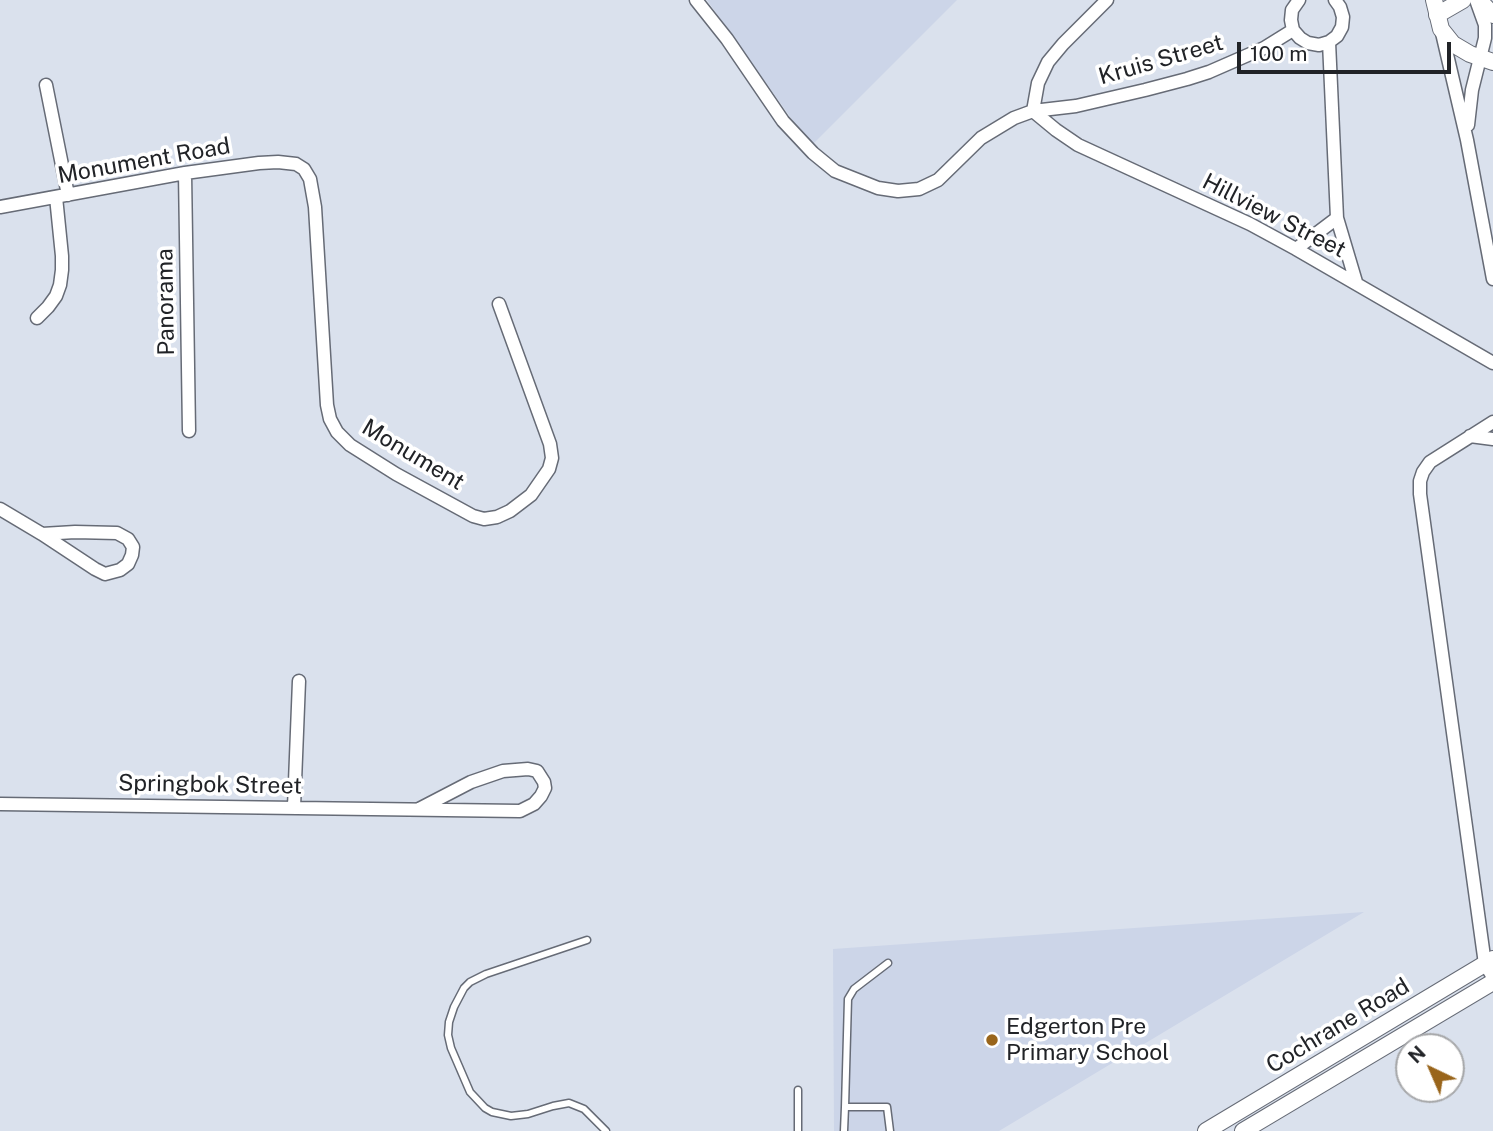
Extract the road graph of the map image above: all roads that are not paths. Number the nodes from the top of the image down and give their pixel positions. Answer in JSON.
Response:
{"nodes":[{"id":1,"x":696,"y":0,"type":"edge"},
{"id":2,"x":1107,"y":0,"type":"edge"},
{"id":3,"x":1299,"y":0,"type":"edge"},
{"id":4,"x":1335,"y":0,"type":"edge"},
{"id":5,"x":1463,"y":0,"type":"edge"},
{"id":6,"x":1478,"y":0,"type":"edge"},
{"id":7,"x":1437,"y":15,"type":"edge"},
{"id":8,"x":1493,"y":15,"type":"edge"},
{"id":9,"x":1293,"y":30,"type":"junction"},
{"id":10,"x":1329,"y":42,"type":"junction"},
{"id":11,"x":1487,"y":60,"type":"edge"},
{"id":12,"x":46,"y":85,"type":"dead end"},
{"id":13,"x":1034,"y":111,"type":"junction"},
{"id":14,"x":1467,"y":140,"type":"junction"},
{"id":15,"x":296,"y":164,"type":"joint"},
{"id":16,"x":185,"y":173,"type":"junction"},
{"id":17,"x":62,"y":196,"type":"junction"},
{"id":18,"x":0,"y":207,"type":"edge"},
{"id":19,"x":1337,"y":218,"type":"junction"},
{"id":20,"x":1296,"y":249,"type":"junction"},
{"id":21,"x":1493,"y":279,"type":"edge"},
{"id":22,"x":1356,"y":282,"type":"junction"},
{"id":23,"x":499,"y":304,"type":"dead end"},
{"id":24,"x":37,"y":318,"type":"dead end"},
{"id":25,"x":1493,"y":363,"type":"edge"},
{"id":26,"x":1493,"y":422,"type":"edge"},
{"id":27,"x":189,"y":431,"type":"dead end"},
{"id":28,"x":1469,"y":436,"type":"junction"},
{"id":29,"x":1493,"y":439,"type":"edge"},
{"id":30,"x":0,"y":509,"type":"edge"},
{"id":31,"x":42,"y":534,"type":"junction"},
{"id":32,"x":299,"y":681,"type":"dead end"},
{"id":33,"x":0,"y":804,"type":"edge"},
{"id":34,"x":294,"y":807,"type":"junction"},
{"id":35,"x":419,"y":809,"type":"junction"},
{"id":36,"x":587,"y":940,"type":"dead end"},
{"id":37,"x":888,"y":962,"type":"dead end"},
{"id":38,"x":1491,"y":970,"type":"edge"},
{"id":39,"x":798,"y":1090,"type":"dead end"},
{"id":40,"x":845,"y":1107,"type":"junction"},
{"id":41,"x":606,"y":1131,"type":"edge"},
{"id":42,"x":798,"y":1131,"type":"edge"},
{"id":43,"x":844,"y":1131,"type":"edge"},
{"id":44,"x":890,"y":1131,"type":"edge"},
{"id":45,"x":1206,"y":1131,"type":"edge"},
{"id":46,"x":1243,"y":1131,"type":"edge"}],
"edges":[{"from":1,"to":13,"type":"street","name":"Kruis Street"},
{"from":2,"to":13,"type":"street"},
{"from":3,"to":9,"type":"street"},
{"from":4,"to":10,"type":"street"},
{"from":5,"to":7,"type":"street"},
{"from":6,"to":8,"type":"street"},
{"from":6,"to":11,"type":"street"},
{"from":7,"to":11,"type":"street"},
{"from":7,"to":14,"type":"street"},
{"from":9,"to":10,"type":"street"},
{"from":9,"to":13,"type":"street","name":"Kruis Street"},
{"from":10,"to":19,"type":"street"},
{"from":11,"to":14,"type":"street"},
{"from":12,"to":17,"type":"street"},
{"from":13,"to":20,"type":"street","name":"Hillview Street"},
{"from":14,"to":21,"type":"street"},
{"from":15,"to":16,"type":"street","name":"Monument Road"},
{"from":15,"to":23,"type":"street","name":"Monument"},
{"from":16,"to":17,"type":"street","name":"Monument Road"},
{"from":16,"to":27,"type":"street","name":"Panorama"},
{"from":17,"to":18,"type":"street","name":"Monument Road"},
{"from":17,"to":24,"type":"street"},
{"from":19,"to":20,"type":"street"},
{"from":19,"to":22,"type":"street"},
{"from":20,"to":22,"type":"street","name":"Hillview Street"},
{"from":22,"to":25,"type":"street","name":"Hillview Street"},
{"from":26,"to":28,"type":"street"},
{"from":28,"to":29,"type":"street"},
{"from":28,"to":38,"type":"street"},
{"from":30,"to":31,"type":"street"},
{"from":31,"to":31,"type":"street"},
{"from":32,"to":34,"type":"street"},
{"from":33,"to":34,"type":"street","name":"Springbok Street"},
{"from":34,"to":35,"type":"street","name":"Springbok Street"},
{"from":35,"to":35,"type":"street","name":"Springbok Street"},
{"from":36,"to":41,"type":"lane"},
{"from":37,"to":40,"type":"lane"},
{"from":38,"to":45,"type":"street","name":"Cochrane Road"},
{"from":38,"to":46,"type":"street","name":"Cochrane Road"},
{"from":39,"to":42,"type":"lane"},
{"from":40,"to":43,"type":"lane"},
{"from":40,"to":44,"type":"lane"}]}
